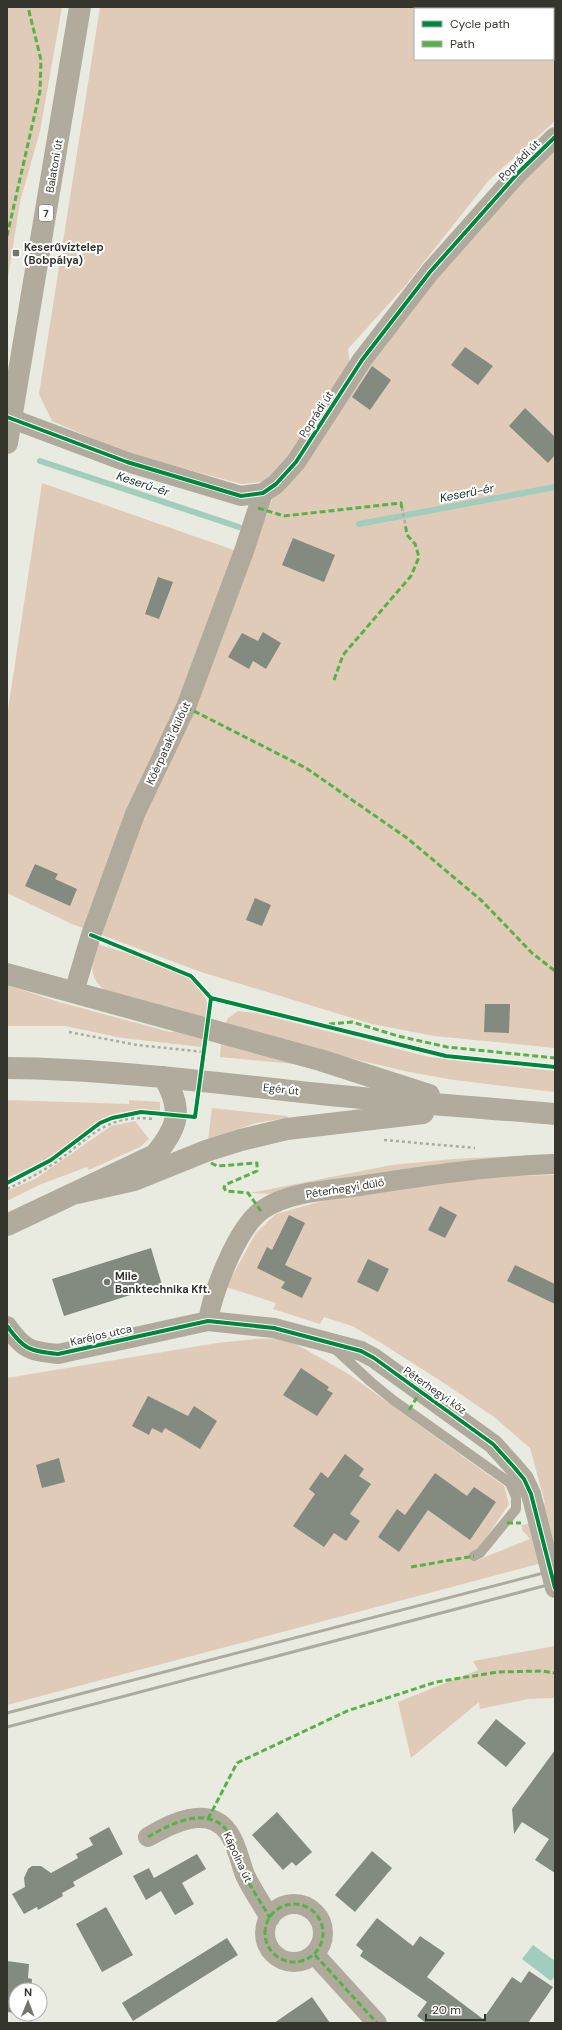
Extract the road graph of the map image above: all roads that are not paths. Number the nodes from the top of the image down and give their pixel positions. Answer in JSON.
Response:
{"nodes":[{"id":1,"x":80,"y":7,"type":"edge"},
{"id":2,"x":555,"y":137,"type":"edge"},
{"id":3,"x":9,"y":418,"type":"edge"},
{"id":4,"x":7,"y":443,"type":"edge"},
{"id":5,"x":263,"y":493,"type":"junction"},
{"id":6,"x":7,"y":974,"type":"edge"},
{"id":7,"x":74,"y":992,"type":"junction"},
{"id":8,"x":7,"y":1068,"type":"edge"},
{"id":9,"x":164,"y":1077,"type":"junction"},
{"id":10,"x":470,"y":1108,"type":"junction"},
{"id":11,"x":555,"y":1114,"type":"edge"},
{"id":12,"x":555,"y":1164,"type":"edge"},
{"id":13,"x":77,"y":1193,"type":"junction"},
{"id":14,"x":7,"y":1225,"type":"edge"},
{"id":15,"x":208,"y":1320,"type":"junction"},
{"id":16,"x":7,"y":1326,"type":"edge"},
{"id":17,"x":328,"y":1342,"type":"junction"},
{"id":18,"x":474,"y":1556,"type":"dead end"},
{"id":19,"x":555,"y":1588,"type":"edge"},
{"id":20,"x":148,"y":1837,"type":"dead end"},
{"id":21,"x":270,"y":1918,"type":"junction"},
{"id":22,"x":315,"y":1955,"type":"junction"},
{"id":23,"x":377,"y":2023,"type":"edge"}],
"edges":[{"from":1,"to":3,"type":"main road","name":"Balatoni út","number":"7"},
{"from":2,"to":5,"type":"street","name":"Poprádi út"},
{"from":3,"to":4,"type":"main road","name":"Balatoni út","number":"7"},
{"from":3,"to":5,"type":"street","name":"Poprádi út"},
{"from":5,"to":7,"type":"street","name":"Kőérpataki dűlőút"},
{"from":6,"to":7,"type":"main road"},
{"from":7,"to":10,"type":"main road"},
{"from":8,"to":9,"type":"main road","name":"Egér út"},
{"from":9,"to":10,"type":"main road","name":"Egér út"},
{"from":9,"to":13,"type":"main road"},
{"from":10,"to":11,"type":"main road","name":"Egér út"},
{"from":10,"to":13,"type":"main road"},
{"from":12,"to":15,"type":"street","name":"Péterhegyi dűlő"},
{"from":13,"to":14,"type":"main road"},
{"from":15,"to":16,"type":"street","name":"Karéjos utca"},
{"from":15,"to":17,"type":"street","name":"Péterhegyi köz"},
{"from":17,"to":18,"type":"lane"},
{"from":17,"to":19,"type":"street","name":"Péterhegyi köz"},
{"from":20,"to":21,"type":"street","name":"Kápolna út"},
{"from":21,"to":22,"type":"street"},
{"from":21,"to":22,"type":"street"},
{"from":22,"to":23,"type":"street"}]}
